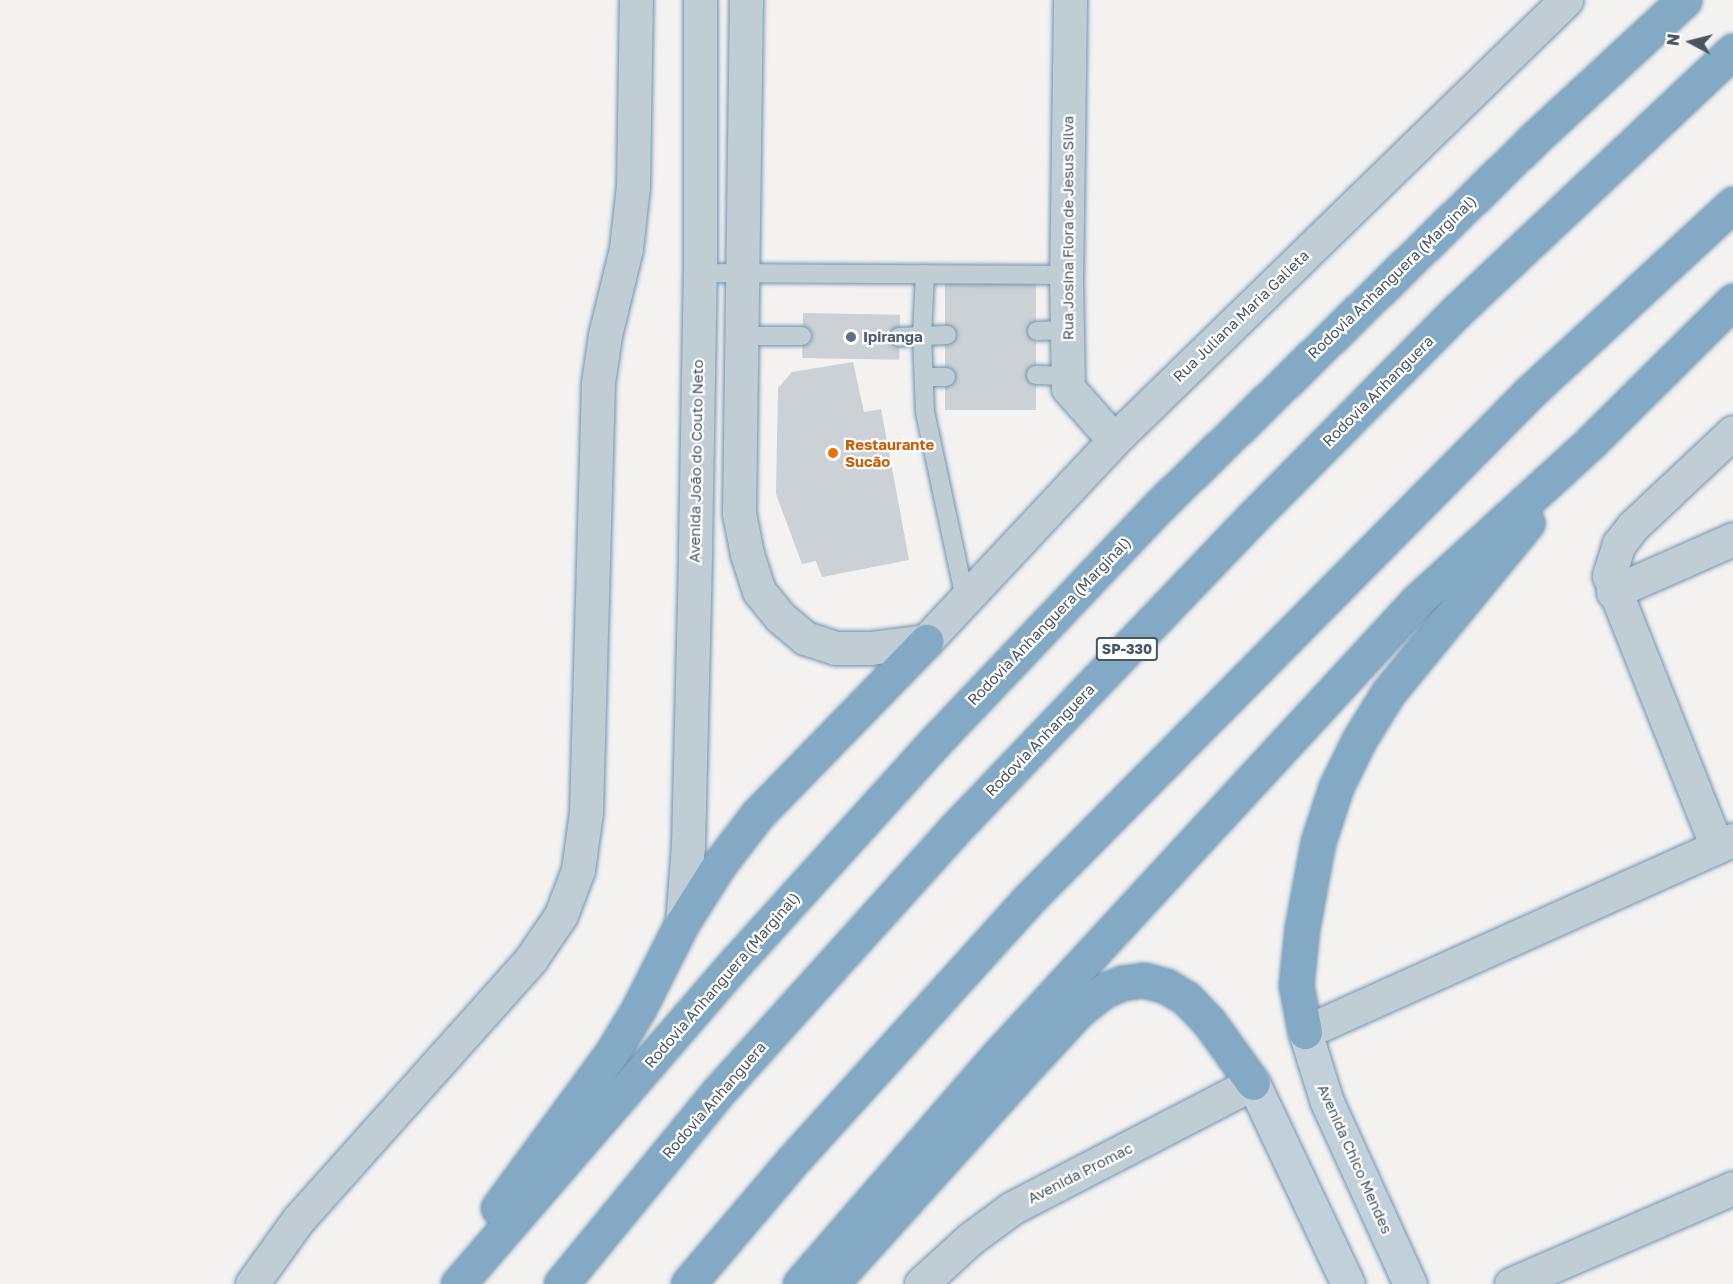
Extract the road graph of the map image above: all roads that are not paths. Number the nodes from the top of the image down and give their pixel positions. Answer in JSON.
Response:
{"nodes":[{"id":1,"x":636,"y":0,"type":"edge"},
{"id":2,"x":700,"y":0,"type":"edge"},
{"id":3,"x":746,"y":0,"type":"edge"},
{"id":4,"x":1070,"y":0,"type":"edge"},
{"id":5,"x":1566,"y":0,"type":"edge"},
{"id":6,"x":1684,"y":0,"type":"edge"},
{"id":7,"x":1733,"y":51,"type":"edge"},
{"id":8,"x":1733,"y":204,"type":"edge"},
{"id":9,"x":743,"y":271,"type":"junction"},
{"id":10,"x":700,"y":273,"type":"junction"},
{"id":11,"x":925,"y":274,"type":"junction"},
{"id":12,"x":1066,"y":275,"type":"junction"},
{"id":13,"x":1733,"y":301,"type":"edge"},
{"id":14,"x":922,"y":335,"type":"junction"},
{"id":15,"x":947,"y":335,"type":"dead end"},
{"id":16,"x":741,"y":336,"type":"junction"},
{"id":17,"x":802,"y":336,"type":"dead end"},
{"id":18,"x":900,"y":337,"type":"dead end"},
{"id":19,"x":1036,"y":375,"type":"dead end"},
{"id":20,"x":1068,"y":376,"type":"junction"},
{"id":21,"x":925,"y":377,"type":"junction"},
{"id":22,"x":946,"y":377,"type":"dead end"},
{"id":23,"x":1733,"y":432,"type":"edge"},
{"id":24,"x":1114,"y":440,"type":"junction"},
{"id":25,"x":1590,"y":443,"type":"junction"},
{"id":26,"x":1733,"y":539,"type":"edge"},
{"id":27,"x":694,"y":549,"type":"junction"},
{"id":28,"x":747,"y":554,"type":"junction"},
{"id":29,"x":1613,"y":592,"type":"junction"},
{"id":30,"x":964,"y":598,"type":"junction"},
{"id":31,"x":926,"y":640,"type":"junction"},
{"id":32,"x":1725,"y":843,"type":"edge"},
{"id":33,"x":682,"y":923,"type":"junction"},
{"id":34,"x":1305,"y":1032,"type":"junction"},
{"id":35,"x":1253,"y":1083,"type":"junction"},
{"id":36,"x":1733,"y":1188,"type":"edge"},
{"id":37,"x":460,"y":1280,"type":"edge"},
{"id":38,"x":252,"y":1284,"type":"edge"},
{"id":39,"x":561,"y":1284,"type":"edge"},
{"id":40,"x":688,"y":1284,"type":"edge"},
{"id":41,"x":800,"y":1284,"type":"edge"},
{"id":42,"x":831,"y":1284,"type":"edge"},
{"id":43,"x":921,"y":1284,"type":"edge"},
{"id":44,"x":1348,"y":1284,"type":"edge"},
{"id":45,"x":1410,"y":1284,"type":"edge"},
{"id":46,"x":1511,"y":1284,"type":"edge"}],
"edges":[{"from":1,"to":38,"type":"street"},
{"from":2,"to":10,"type":"street","name":"Avenida João do Couto Neto"},
{"from":3,"to":9,"type":"street"},
{"from":4,"to":12,"type":"street","name":"Rua Josina Flora de Jesus Silva"},
{"from":5,"to":24,"type":"street","name":"Rua Juliana Maria Galieta"},
{"from":6,"to":37,"type":"highway","name":"Rodovia Anhanguera (Marginal)"},
{"from":7,"to":39,"type":"highway","name":"Rodovia Anhanguera","number":"SP-330"},
{"from":8,"to":40,"type":"highway"},
{"from":9,"to":10,"type":"lane"},
{"from":9,"to":11,"type":"lane"},
{"from":9,"to":16,"type":"street"},
{"from":10,"to":27,"type":"street","name":"Avenida João do Couto Neto"},
{"from":11,"to":12,"type":"lane"},
{"from":11,"to":14,"type":"lane"},
{"from":12,"to":20,"type":"street","name":"Rua Josina Flora de Jesus Silva"},
{"from":13,"to":25,"type":"highway"},
{"from":14,"to":15,"type":"lane"},
{"from":14,"to":18,"type":"lane"},
{"from":14,"to":21,"type":"lane"},
{"from":16,"to":17,"type":"lane"},
{"from":16,"to":28,"type":"street"},
{"from":19,"to":20,"type":"lane"},
{"from":20,"to":24,"type":"street","name":"Rua Josina Flora de Jesus Silva"},
{"from":21,"to":22,"type":"lane"},
{"from":21,"to":30,"type":"lane"},
{"from":23,"to":29,"type":"street"},
{"from":24,"to":30,"type":"street","name":"Rua Juliana Maria Galieta"},
{"from":25,"to":34,"type":"highway"},
{"from":25,"to":41,"type":"highway"},
{"from":26,"to":29,"type":"street"},
{"from":27,"to":28,"type":"street"},
{"from":27,"to":33,"type":"street","name":"Avenida João do Couto Neto"},
{"from":28,"to":31,"type":"street"},
{"from":29,"to":32,"type":"street"},
{"from":30,"to":31,"type":"street","name":"Rua Juliana Maria Galieta"},
{"from":31,"to":33,"type":"highway"},
{"from":32,"to":34,"type":"street"},
{"from":33,"to":37,"type":"highway"},
{"from":34,"to":45,"type":"street","name":"Avenida Chico Mendes"},
{"from":35,"to":42,"type":"highway"},
{"from":35,"to":43,"type":"street","name":"Avenida Promac"},
{"from":35,"to":44,"type":"street"},
{"from":36,"to":46,"type":"street"}]}
